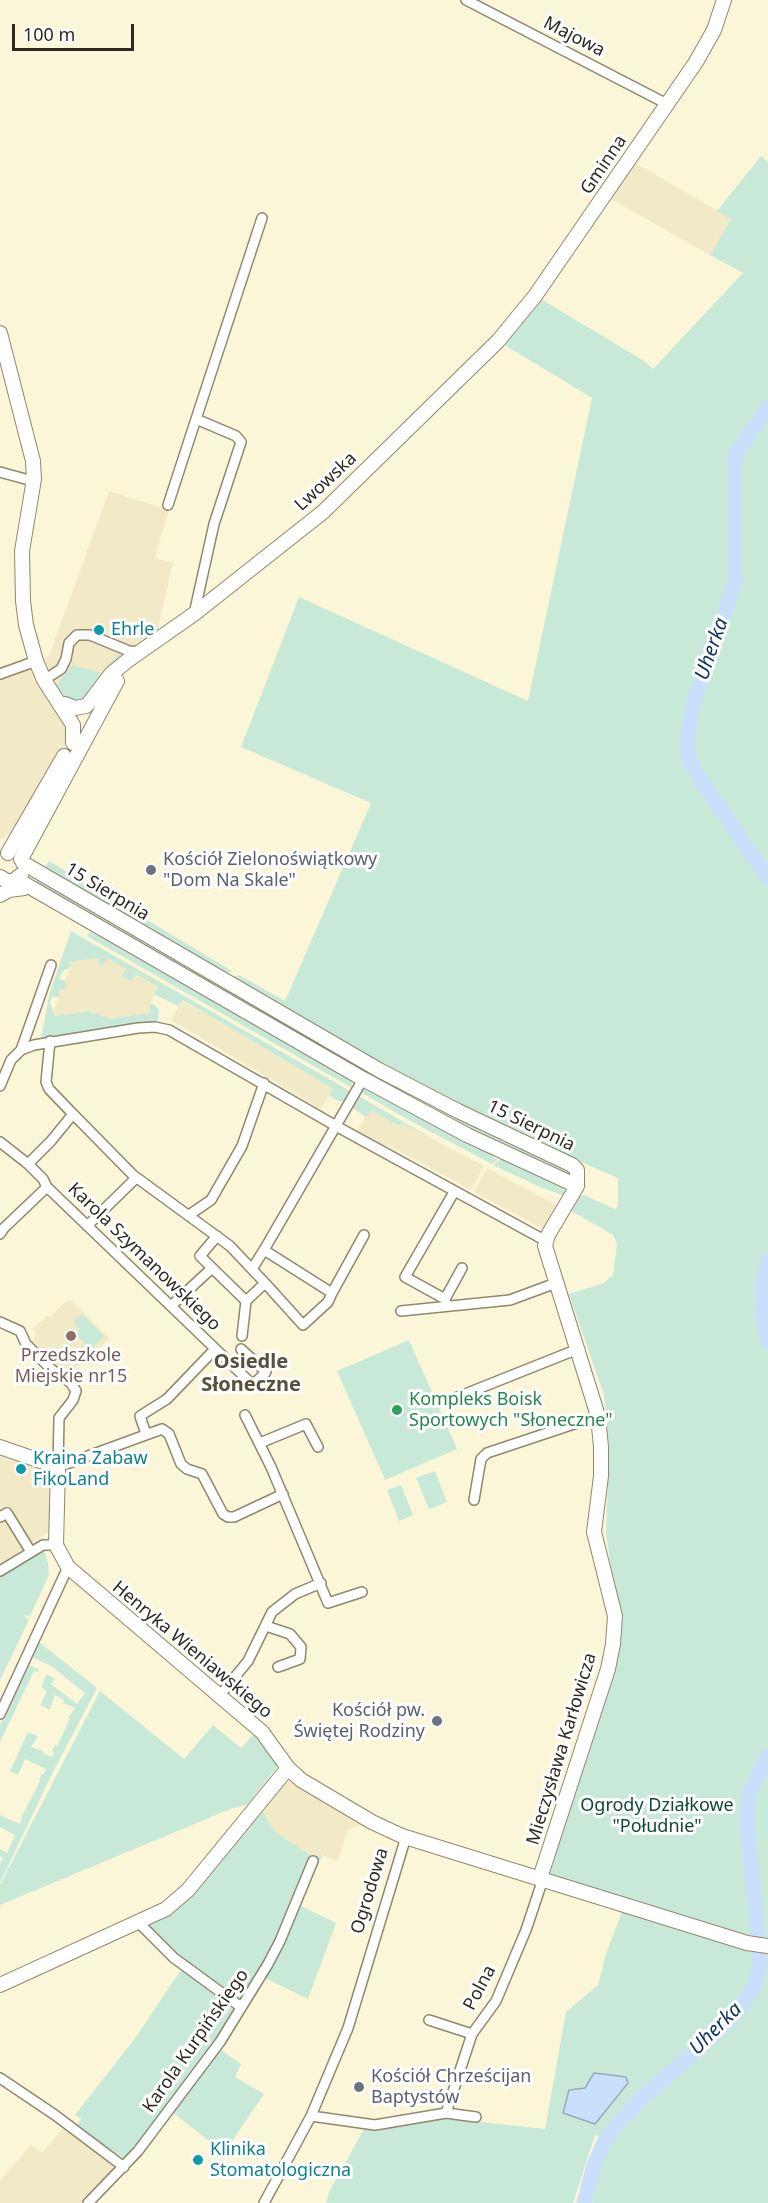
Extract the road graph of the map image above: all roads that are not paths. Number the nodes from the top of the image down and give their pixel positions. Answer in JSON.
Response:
{"nodes":[{"id":1,"x":466,"y":0,"type":"edge"},
{"id":2,"x":724,"y":0,"type":"edge"},
{"id":3,"x":667,"y":104,"type":"junction"},
{"id":4,"x":262,"y":218,"type":"dead end"},
{"id":5,"x":0,"y":333,"type":"edge"},
{"id":6,"x":498,"y":341,"type":"joint"},
{"id":7,"x":196,"y":419,"type":"junction"},
{"id":8,"x":0,"y":472,"type":"edge"},
{"id":9,"x":34,"y":479,"type":"junction"},
{"id":10,"x":168,"y":505,"type":"dead end"},
{"id":11,"x":194,"y":614,"type":"junction"},
{"id":12,"x":165,"y":634,"type":"junction"},
{"id":13,"x":133,"y":654,"type":"junction"},
{"id":14,"x":36,"y":661,"type":"junction"},
{"id":15,"x":0,"y":674,"type":"edge"},
{"id":16,"x":121,"y":676,"type":"junction"},
{"id":17,"x":44,"y":680,"type":"junction"},
{"id":18,"x":97,"y":696,"type":"junction"},
{"id":19,"x":63,"y":706,"type":"junction"},
{"id":20,"x":87,"y":727,"type":"junction"},
{"id":21,"x":73,"y":743,"type":"junction"},
{"id":22,"x":11,"y":852,"type":"edge"},
{"id":23,"x":10,"y":879,"type":"edge"},
{"id":24,"x":29,"y":888,"type":"junction"},
{"id":25,"x":0,"y":894,"type":"edge"},
{"id":26,"x":51,"y":965,"type":"dead end"},
{"id":27,"x":50,"y":1041,"type":"junction"},
{"id":28,"x":21,"y":1050,"type":"junction"},
{"id":29,"x":363,"y":1079,"type":"junction"},
{"id":30,"x":264,"y":1083,"type":"junction"},
{"id":31,"x":0,"y":1086,"type":"edge"},
{"id":32,"x":73,"y":1114,"type":"junction"},
{"id":33,"x":336,"y":1126,"type":"junction"},
{"id":34,"x":0,"y":1142,"type":"edge"},
{"id":35,"x":27,"y":1164,"type":"junction"},
{"id":36,"x":136,"y":1178,"type":"junction"},
{"id":37,"x":577,"y":1186,"type":"junction"},
{"id":38,"x":47,"y":1187,"type":"junction"},
{"id":39,"x":454,"y":1192,"type":"junction"},
{"id":40,"x":499,"y":1205,"type":"dead end"},
{"id":41,"x":189,"y":1215,"type":"junction"},
{"id":42,"x":494,"y":1215,"type":"junction"},
{"id":43,"x":87,"y":1226,"type":"junction"},
{"id":44,"x":1,"y":1229,"type":"edge"},
{"id":45,"x":364,"y":1235,"type":"dead end"},
{"id":46,"x":217,"y":1236,"type":"junction"},
{"id":47,"x":546,"y":1241,"type":"junction"},
{"id":48,"x":264,"y":1250,"type":"junction"},
{"id":49,"x":462,"y":1268,"type":"dead end"},
{"id":50,"x":211,"y":1269,"type":"junction"},
{"id":51,"x":252,"y":1269,"type":"junction"},
{"id":52,"x":265,"y":1283,"type":"junction"},
{"id":53,"x":556,"y":1284,"type":"junction"},
{"id":54,"x":332,"y":1293,"type":"junction"},
{"id":55,"x":246,"y":1301,"type":"junction"},
{"id":56,"x":446,"y":1303,"type":"junction"},
{"id":57,"x":171,"y":1306,"type":"junction"},
{"id":58,"x":401,"y":1311,"type":"dead end"},
{"id":59,"x":0,"y":1322,"type":"edge"},
{"id":60,"x":242,"y":1336,"type":"dead end"},
{"id":61,"x":241,"y":1348,"type":"dead end"},
{"id":62,"x":215,"y":1349,"type":"junction"},
{"id":63,"x":579,"y":1349,"type":"junction"},
{"id":64,"x":456,"y":1398,"type":"dead end"},
{"id":65,"x":245,"y":1415,"type":"dead end"},
{"id":66,"x":598,"y":1416,"type":"junction"},
{"id":67,"x":146,"y":1434,"type":"junction"},
{"id":68,"x":260,"y":1443,"type":"junction"},
{"id":69,"x":0,"y":1447,"type":"edge"},
{"id":70,"x":318,"y":1447,"type":"dead end"},
{"id":71,"x":58,"y":1467,"type":"junction"},
{"id":72,"x":283,"y":1494,"type":"junction"},
{"id":73,"x":474,"y":1500,"type":"dead end"},
{"id":74,"x":0,"y":1517,"type":"edge"},
{"id":75,"x":56,"y":1545,"type":"junction"},
{"id":76,"x":31,"y":1552,"type":"junction"},
{"id":77,"x":68,"y":1567,"type":"junction"},
{"id":78,"x":0,"y":1571,"type":"edge"},
{"id":79,"x":321,"y":1583,"type":"junction"},
{"id":80,"x":362,"y":1592,"type":"dead end"},
{"id":81,"x":266,"y":1626,"type":"junction"},
{"id":82,"x":278,"y":1667,"type":"dead end"},
{"id":83,"x":220,"y":1695,"type":"junction"},
{"id":84,"x":0,"y":1714,"type":"edge"},
{"id":85,"x":288,"y":1768,"type":"junction"},
{"id":86,"x":406,"y":1837,"type":"junction"},
{"id":87,"x":313,"y":1861,"type":"dead end"},
{"id":88,"x":542,"y":1878,"type":"junction"},
{"id":89,"x":138,"y":1921,"type":"junction"},
{"id":90,"x":768,"y":1946,"type":"edge"},
{"id":91,"x":0,"y":1985,"type":"edge"},
{"id":92,"x":241,"y":2007,"type":"junction"},
{"id":93,"x":429,"y":2020,"type":"dead end"},
{"id":94,"x":472,"y":2034,"type":"junction"},
{"id":95,"x":0,"y":2078,"type":"edge"},
{"id":96,"x":446,"y":2113,"type":"junction"},
{"id":97,"x":312,"y":2116,"type":"junction"},
{"id":98,"x":476,"y":2117,"type":"dead end"},
{"id":99,"x":124,"y":2167,"type":"junction"},
{"id":100,"x":88,"y":2203,"type":"edge"},
{"id":101,"x":264,"y":2203,"type":"edge"}],
"edges":[{"from":1,"to":3,"type":"street","name":"Majowa"},
{"from":2,"to":3,"type":"street","name":"Gminna"},
{"from":3,"to":6,"type":"street","name":"Gminna"},
{"from":4,"to":7,"type":"street"},
{"from":5,"to":9,"type":"street"},
{"from":6,"to":11,"type":"street","name":"Lwowska"},
{"from":7,"to":10,"type":"street"},
{"from":7,"to":11,"type":"street"},
{"from":8,"to":9,"type":"street"},
{"from":9,"to":14,"type":"street"},
{"from":11,"to":12,"type":"street","name":"Lwowska"},
{"from":12,"to":13,"type":"street","name":"Lwowska"},
{"from":12,"to":16,"type":"street","name":"Lwowska"},
{"from":13,"to":16,"type":"street","name":"Lwowska"},
{"from":13,"to":17,"type":"street"},
{"from":13,"to":18,"type":"street","name":"Lwowska"},
{"from":14,"to":15,"type":"street"},
{"from":14,"to":17,"type":"street"},
{"from":16,"to":20,"type":"street","name":"Lwowska"},
{"from":17,"to":19,"type":"street"},
{"from":18,"to":19,"type":"street"},
{"from":18,"to":20,"type":"street","name":"Lwowska"},
{"from":19,"to":20,"type":"street"},
{"from":19,"to":21,"type":"street"},
{"from":20,"to":21,"type":"street","name":"Lwowska"},
{"from":20,"to":22,"type":"street","name":"Lwowska"},
{"from":21,"to":22,"type":"street","name":"Lwowska"},
{"from":22,"to":23,"type":"street"},
{"from":22,"to":37,"type":"street","name":"15 Sierpnia"},
{"from":23,"to":24,"type":"street","name":"15 Sierpnia"},
{"from":23,"to":25,"type":"street"},
{"from":24,"to":25,"type":"street"},
{"from":24,"to":29,"type":"street","name":"15 Sierpnia"},
{"from":26,"to":28,"type":"street"},
{"from":27,"to":28,"type":"street"},
{"from":27,"to":30,"type":"street"},
{"from":27,"to":32,"type":"street"},
{"from":28,"to":31,"type":"street"},
{"from":29,"to":33,"type":"street"},
{"from":29,"to":37,"type":"street","name":"15 Sierpnia"},
{"from":30,"to":33,"type":"street"},
{"from":30,"to":41,"type":"street"},
{"from":32,"to":35,"type":"street"},
{"from":32,"to":36,"type":"street"},
{"from":33,"to":39,"type":"street"},
{"from":33,"to":48,"type":"street"},
{"from":34,"to":35,"type":"street","name":"Karola Szymanowskiego"},
{"from":35,"to":38,"type":"street","name":"Karola Szymanowskiego"},
{"from":36,"to":41,"type":"street"},
{"from":36,"to":43,"type":"street"},
{"from":37,"to":47,"type":"street"},
{"from":38,"to":43,"type":"street","name":"Karola Szymanowskiego"},
{"from":38,"to":44,"type":"street"},
{"from":39,"to":42,"type":"street"},
{"from":39,"to":56,"type":"street"},
{"from":40,"to":42,"type":"street"},
{"from":41,"to":46,"type":"street"},
{"from":42,"to":47,"type":"street"},
{"from":43,"to":57,"type":"street","name":"Karola Szymanowskiego"},
{"from":45,"to":54,"type":"street"},
{"from":46,"to":50,"type":"street"},
{"from":46,"to":51,"type":"street"},
{"from":47,"to":53,"type":"street","name":"Mieczysława Karłowicza"},
{"from":48,"to":51,"type":"street"},
{"from":48,"to":54,"type":"street"},
{"from":49,"to":56,"type":"street"},
{"from":50,"to":55,"type":"street"},
{"from":50,"to":57,"type":"street"},
{"from":51,"to":52,"type":"street"},
{"from":52,"to":54,"type":"street"},
{"from":52,"to":55,"type":"street"},
{"from":53,"to":56,"type":"street"},
{"from":53,"to":63,"type":"street","name":"Mieczysława Karłowicza"},
{"from":55,"to":60,"type":"street"},
{"from":56,"to":58,"type":"street"},
{"from":57,"to":62,"type":"street","name":"Karola Szymanowskiego"},
{"from":59,"to":71,"type":"street"},
{"from":61,"to":62,"type":"street","name":"Karola Szymanowskiego"},
{"from":62,"to":67,"type":"street"},
{"from":63,"to":64,"type":"street"},
{"from":63,"to":66,"type":"street","name":"Mieczysława Karłowicza"},
{"from":65,"to":68,"type":"street"},
{"from":66,"to":73,"type":"street"},
{"from":66,"to":88,"type":"street","name":"Mieczysława Karłowicza"},
{"from":67,"to":71,"type":"street"},
{"from":67,"to":72,"type":"street"},
{"from":68,"to":70,"type":"street"},
{"from":68,"to":72,"type":"street"},
{"from":69,"to":71,"type":"street"},
{"from":71,"to":75,"type":"street"},
{"from":72,"to":79,"type":"street"},
{"from":74,"to":76,"type":"street"},
{"from":75,"to":76,"type":"street"},
{"from":75,"to":77,"type":"street","name":"Henryka Wieniawskiego"},
{"from":76,"to":78,"type":"street"},
{"from":77,"to":83,"type":"street","name":"Henryka Wieniawskiego"},
{"from":77,"to":84,"type":"street"},
{"from":79,"to":80,"type":"street"},
{"from":79,"to":81,"type":"street"},
{"from":81,"to":82,"type":"street"},
{"from":81,"to":83,"type":"street"},
{"from":83,"to":85,"type":"street","name":"Henryka Wieniawskiego"},
{"from":85,"to":86,"type":"street","name":"Henryka Wieniawskiego"},
{"from":85,"to":89,"type":"street"},
{"from":86,"to":88,"type":"street","name":"Ogrodowa"},
{"from":86,"to":97,"type":"street","name":"Ogrodowa"},
{"from":87,"to":92,"type":"street","name":"Karola Kurpińskiego"},
{"from":88,"to":90,"type":"street","name":"Ogrodowa"},
{"from":88,"to":94,"type":"street","name":"Polna"},
{"from":89,"to":91,"type":"street"},
{"from":89,"to":92,"type":"street"},
{"from":92,"to":99,"type":"street","name":"Karola Kurpińskiego"},
{"from":93,"to":94,"type":"street"},
{"from":94,"to":96,"type":"street","name":"Polna"},
{"from":95,"to":99,"type":"street"},
{"from":96,"to":97,"type":"street"},
{"from":96,"to":98,"type":"street"},
{"from":97,"to":101,"type":"street","name":"Ogrodowa"},
{"from":99,"to":100,"type":"street","name":"Karola Kurpińskiego"}]}
